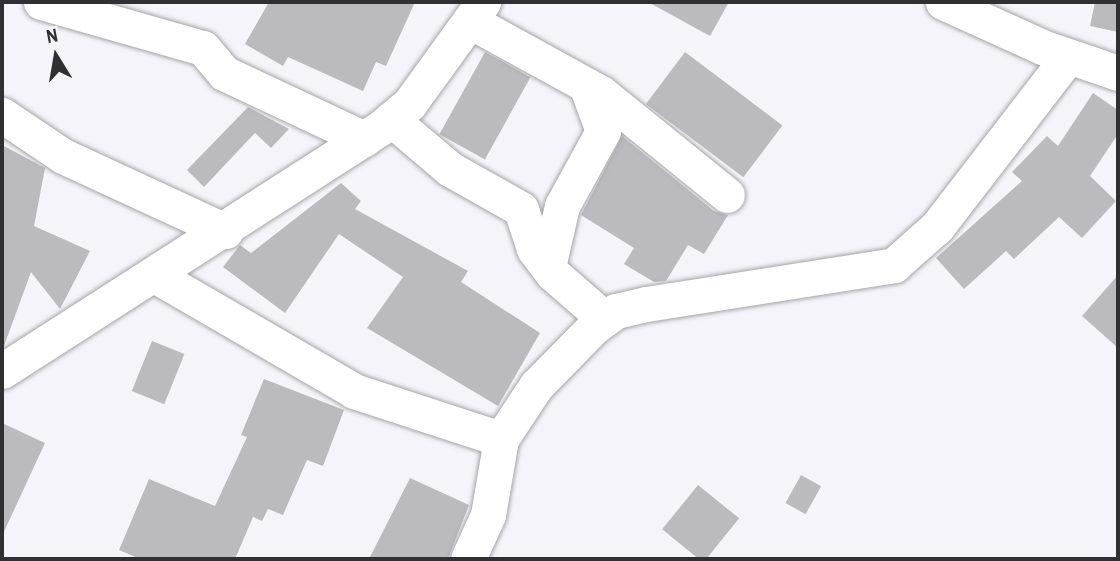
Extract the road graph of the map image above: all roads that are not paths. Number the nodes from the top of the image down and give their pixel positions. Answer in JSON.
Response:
{"nodes":[{"id":1,"x":41,"y":2,"type":"edge"},
{"id":2,"x":943,"y":2,"type":"edge"},
{"id":3,"x":477,"y":11,"type":"edge"},
{"id":4,"x":1068,"y":57,"type":"junction"},
{"id":5,"x":1118,"y":73,"type":"edge"},
{"id":6,"x":586,"y":85,"type":"junction"},
{"id":7,"x":2,"y":115,"type":"edge"},
{"id":8,"x":378,"y":129,"type":"junction"},
{"id":9,"x":727,"y":195,"type":"dead end"},
{"id":10,"x":225,"y":231,"type":"junction"},
{"id":11,"x":548,"y":267,"type":"junction"},
{"id":12,"x":156,"y":276,"type":"junction"},
{"id":13,"x":605,"y":319,"type":"junction"},
{"id":14,"x":2,"y":371,"type":"edge"},
{"id":15,"x":501,"y":439,"type":"junction"},
{"id":16,"x":468,"y":559,"type":"edge"}],
"edges":[{"from":1,"to":8,"type":"street"},
{"from":2,"to":4,"type":"street"},
{"from":3,"to":6,"type":"street"},
{"from":3,"to":8,"type":"street"},
{"from":4,"to":5,"type":"street"},
{"from":4,"to":13,"type":"street"},
{"from":6,"to":9,"type":"street"},
{"from":6,"to":11,"type":"street"},
{"from":7,"to":10,"type":"street"},
{"from":8,"to":10,"type":"street"},
{"from":8,"to":11,"type":"street"},
{"from":10,"to":12,"type":"street"},
{"from":11,"to":13,"type":"street"},
{"from":12,"to":14,"type":"street"},
{"from":12,"to":15,"type":"street"},
{"from":13,"to":15,"type":"street"},
{"from":15,"to":16,"type":"street"}]}
